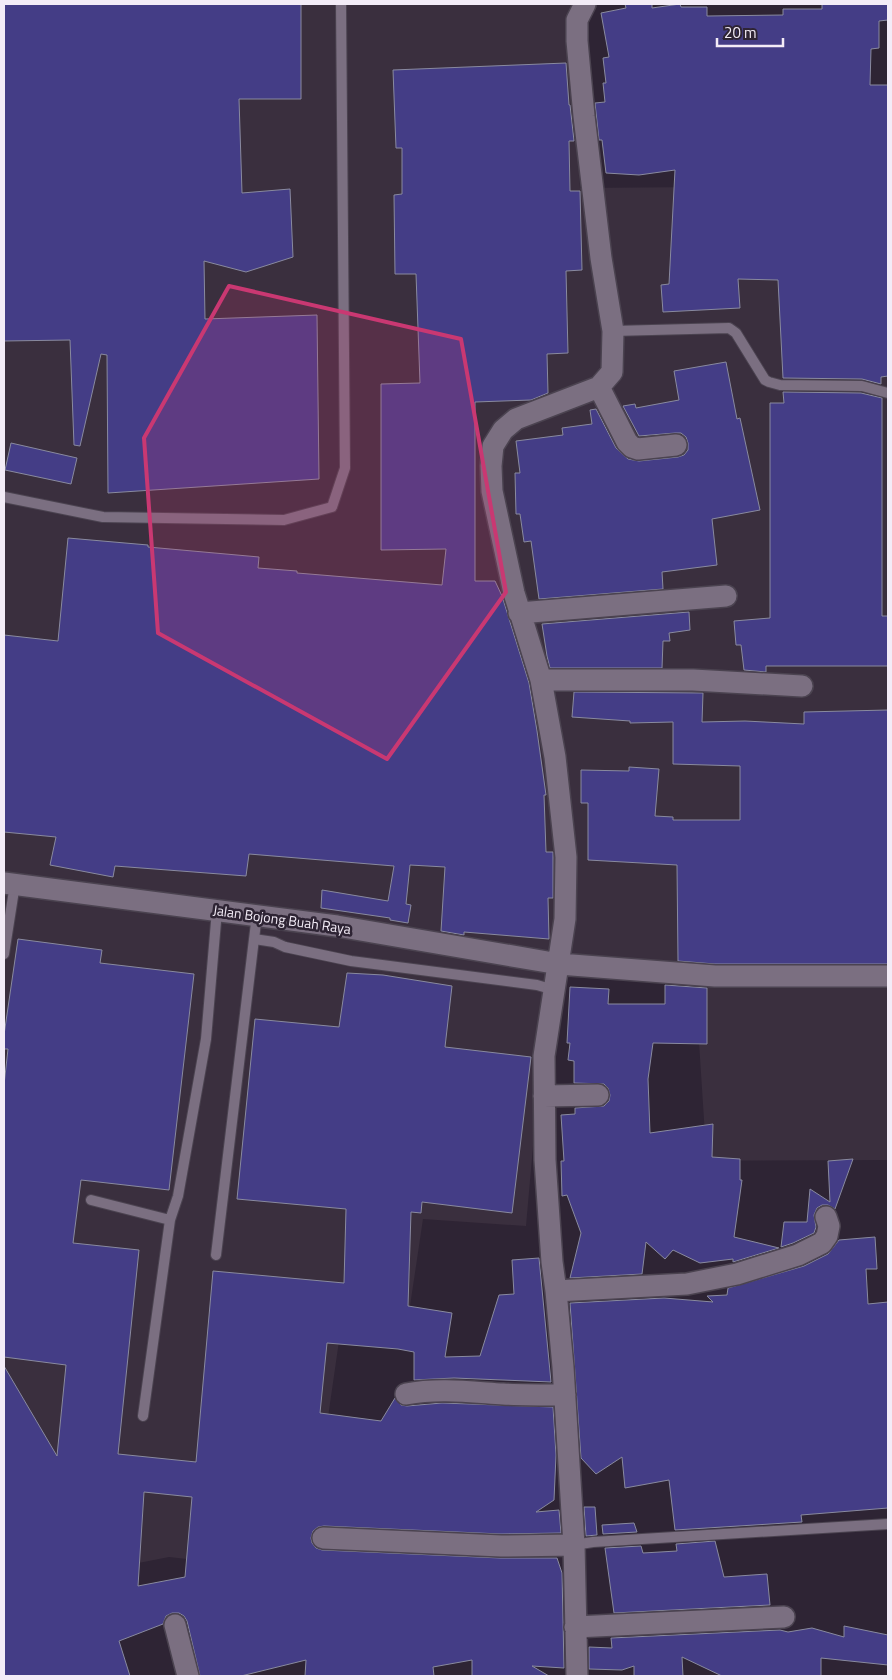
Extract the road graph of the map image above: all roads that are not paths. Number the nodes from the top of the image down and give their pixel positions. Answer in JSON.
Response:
{"nodes":[{"id":1,"x":341,"y":4,"type":"edge"},
{"id":2,"x":585,"y":4,"type":"edge"},
{"id":3,"x":614,"y":330,"type":"junction"},
{"id":4,"x":599,"y":387,"type":"junction"},
{"id":5,"x":888,"y":393,"type":"edge"},
{"id":6,"x":676,"y":445,"type":"dead end"},
{"id":7,"x":4,"y":497,"type":"edge"},
{"id":8,"x":726,"y":596,"type":"dead end"},
{"id":9,"x":519,"y":613,"type":"junction"},
{"id":10,"x":541,"y":680,"type":"junction"},
{"id":11,"x":802,"y":686,"type":"dead end"},
{"id":12,"x":10,"y":884,"type":"edge"},
{"id":13,"x":217,"y":910,"type":"junction"},
{"id":14,"x":257,"y":915,"type":"junction"},
{"id":15,"x":254,"y":939,"type":"junction"},
{"id":16,"x":4,"y":954,"type":"edge"},
{"id":17,"x":559,"y":964,"type":"junction"},
{"id":18,"x":888,"y":976,"type":"edge"},
{"id":19,"x":554,"y":990,"type":"junction"},
{"id":20,"x":598,"y":1095,"type":"dead end"},
{"id":21,"x":544,"y":1096,"type":"junction"},
{"id":22,"x":91,"y":1200,"type":"dead end"},
{"id":23,"x":826,"y":1217,"type":"dead end"},
{"id":24,"x":170,"y":1220,"type":"junction"},
{"id":25,"x":216,"y":1255,"type":"dead end"},
{"id":26,"x":556,"y":1291,"type":"junction"},
{"id":27,"x":406,"y":1394,"type":"dead end"},
{"id":28,"x":565,"y":1395,"type":"junction"},
{"id":29,"x":142,"y":1416,"type":"dead end"},
{"id":30,"x":888,"y":1524,"type":"edge"},
{"id":31,"x":323,"y":1538,"type":"dead end"},
{"id":32,"x":574,"y":1545,"type":"junction"},
{"id":33,"x":784,"y":1617,"type":"dead end"},
{"id":34,"x":175,"y":1626,"type":"dead end"},
{"id":35,"x":575,"y":1627,"type":"junction"},
{"id":36,"x":188,"y":1676,"type":"edge"},
{"id":37,"x":577,"y":1676,"type":"edge"}],
"edges":[{"from":1,"to":7,"type":"lane"},
{"from":2,"to":3,"type":"street"},
{"from":3,"to":4,"type":"street"},
{"from":3,"to":5,"type":"lane"},
{"from":4,"to":6,"type":"street"},
{"from":4,"to":9,"type":"street"},
{"from":8,"to":9,"type":"street"},
{"from":9,"to":10,"type":"street"},
{"from":10,"to":11,"type":"street"},
{"from":10,"to":17,"type":"street"},
{"from":12,"to":13,"type":"street","name":"Jalan Bojong Buah Raya"},
{"from":12,"to":16,"type":"lane"},
{"from":13,"to":14,"type":"street","name":"Jalan Bojong Buah Raya"},
{"from":13,"to":24,"type":"lane"},
{"from":14,"to":15,"type":"lane"},
{"from":14,"to":17,"type":"street","name":"Jalan Bojong Buah Raya"},
{"from":15,"to":19,"type":"lane"},
{"from":15,"to":25,"type":"lane"},
{"from":17,"to":18,"type":"street","name":"Jalan Bojong Buah Raya"},
{"from":17,"to":19,"type":"street"},
{"from":19,"to":21,"type":"street"},
{"from":20,"to":21,"type":"street"},
{"from":21,"to":26,"type":"street"},
{"from":22,"to":24,"type":"lane"},
{"from":23,"to":26,"type":"street"},
{"from":24,"to":29,"type":"lane"},
{"from":26,"to":28,"type":"street"},
{"from":27,"to":28,"type":"street"},
{"from":28,"to":32,"type":"street"},
{"from":30,"to":32,"type":"lane"},
{"from":31,"to":32,"type":"street"},
{"from":32,"to":35,"type":"street"},
{"from":33,"to":35,"type":"street"},
{"from":34,"to":36,"type":"street"},
{"from":35,"to":37,"type":"street"}]}
